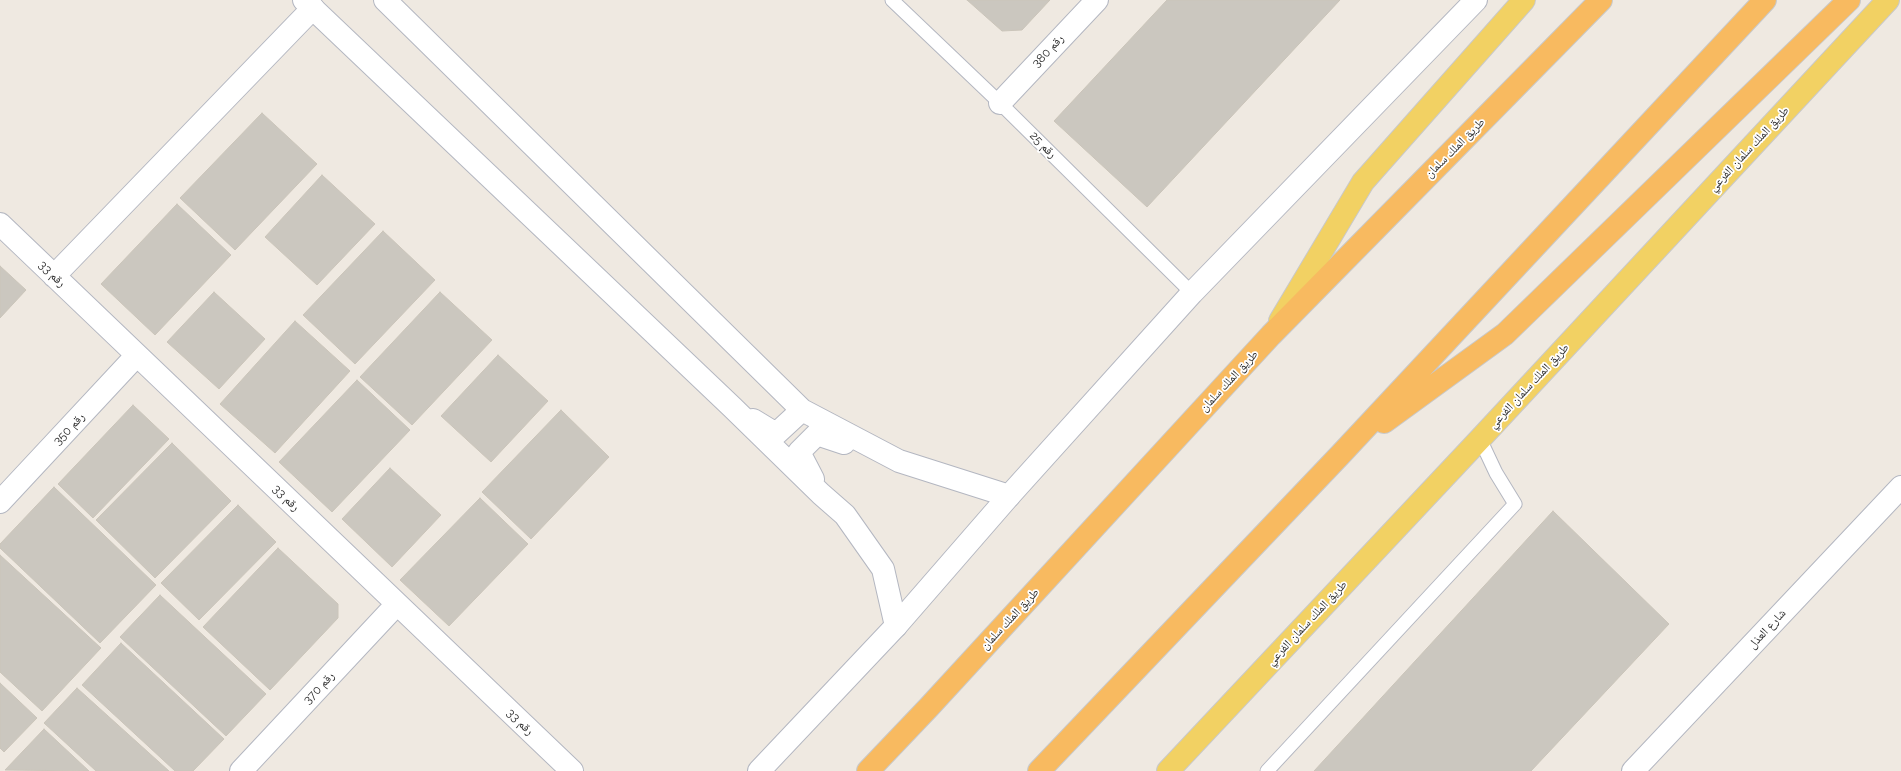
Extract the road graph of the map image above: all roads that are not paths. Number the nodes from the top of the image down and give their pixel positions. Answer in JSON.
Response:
{"nodes":[{"id":1,"x":385,"y":0,"type":"edge"},
{"id":2,"x":892,"y":0,"type":"edge"},
{"id":3,"x":1097,"y":0,"type":"edge"},
{"id":4,"x":1476,"y":0,"type":"edge"},
{"id":5,"x":1524,"y":0,"type":"edge"},
{"id":6,"x":1601,"y":0,"type":"edge"},
{"id":7,"x":1765,"y":0,"type":"edge"},
{"id":8,"x":1849,"y":0,"type":"edge"},
{"id":9,"x":1888,"y":0,"type":"edge"},
{"id":10,"x":309,"y":4,"type":"edge"},
{"id":11,"x":1000,"y":103,"type":"junction"},
{"id":12,"x":0,"y":224,"type":"edge"},
{"id":13,"x":54,"y":276,"type":"junction"},
{"id":14,"x":1192,"y":292,"type":"junction"},
{"id":15,"x":1271,"y":335,"type":"junction"},
{"id":16,"x":137,"y":355,"type":"junction"},
{"id":17,"x":732,"y":406,"type":"junction"},
{"id":18,"x":802,"y":410,"type":"junction"},
{"id":19,"x":1480,"y":440,"type":"junction"},
{"id":20,"x":1341,"y":454,"type":"junction"},
{"id":21,"x":898,"y":461,"type":"junction"},
{"id":22,"x":821,"y":494,"type":"junction"},
{"id":23,"x":1898,"y":495,"type":"edge"},
{"id":24,"x":1009,"y":496,"type":"junction"},
{"id":25,"x":0,"y":502,"type":"edge"},
{"id":26,"x":397,"y":604,"type":"junction"},
{"id":27,"x":896,"y":626,"type":"junction"},
{"id":28,"x":241,"y":771,"type":"edge"},
{"id":29,"x":572,"y":771,"type":"edge"},
{"id":30,"x":759,"y":771,"type":"edge"},
{"id":31,"x":868,"y":771,"type":"edge"},
{"id":32,"x":1039,"y":771,"type":"edge"},
{"id":33,"x":1168,"y":771,"type":"edge"},
{"id":34,"x":1267,"y":771,"type":"edge"},
{"id":35,"x":1633,"y":771,"type":"edge"}],
"edges":[{"from":1,"to":18,"type":"street"},
{"from":2,"to":11,"type":"lane","name":"رقم 25"},
{"from":3,"to":11,"type":"street","name":"رقم 380"},
{"from":4,"to":14,"type":"street"},
{"from":5,"to":15,"type":"main road"},
{"from":6,"to":15,"type":"highway","name":"طريق الملك سلمان"},
{"from":7,"to":20,"type":"highway"},
{"from":8,"to":20,"type":"highway"},
{"from":9,"to":19,"type":"main road","name":"طريق الملك سلمان الفرعي"},
{"from":10,"to":13,"type":"street"},
{"from":10,"to":17,"type":"street"},
{"from":11,"to":14,"type":"lane","name":"رقم 25"},
{"from":12,"to":13,"type":"street","name":"رقم 33"},
{"from":13,"to":16,"type":"street","name":"رقم 33"},
{"from":14,"to":24,"type":"street"},
{"from":15,"to":31,"type":"highway","name":"طريق الملك سلمان"},
{"from":16,"to":25,"type":"street","name":"رقم 350"},
{"from":16,"to":26,"type":"street","name":"رقم 33"},
{"from":17,"to":18,"type":"street"},
{"from":17,"to":22,"type":"street"},
{"from":18,"to":21,"type":"street"},
{"from":19,"to":33,"type":"main road","name":"طريق الملك سلمان الفرعي"},
{"from":19,"to":34,"type":"lane"},
{"from":20,"to":32,"type":"highway"},
{"from":21,"to":22,"type":"street"},
{"from":21,"to":24,"type":"street"},
{"from":22,"to":27,"type":"street"},
{"from":23,"to":35,"type":"street","name":"شارع العذل"},
{"from":24,"to":27,"type":"street"},
{"from":26,"to":28,"type":"street","name":"رقم 370"},
{"from":26,"to":29,"type":"street","name":"رقم 33"},
{"from":27,"to":30,"type":"street"}]}
